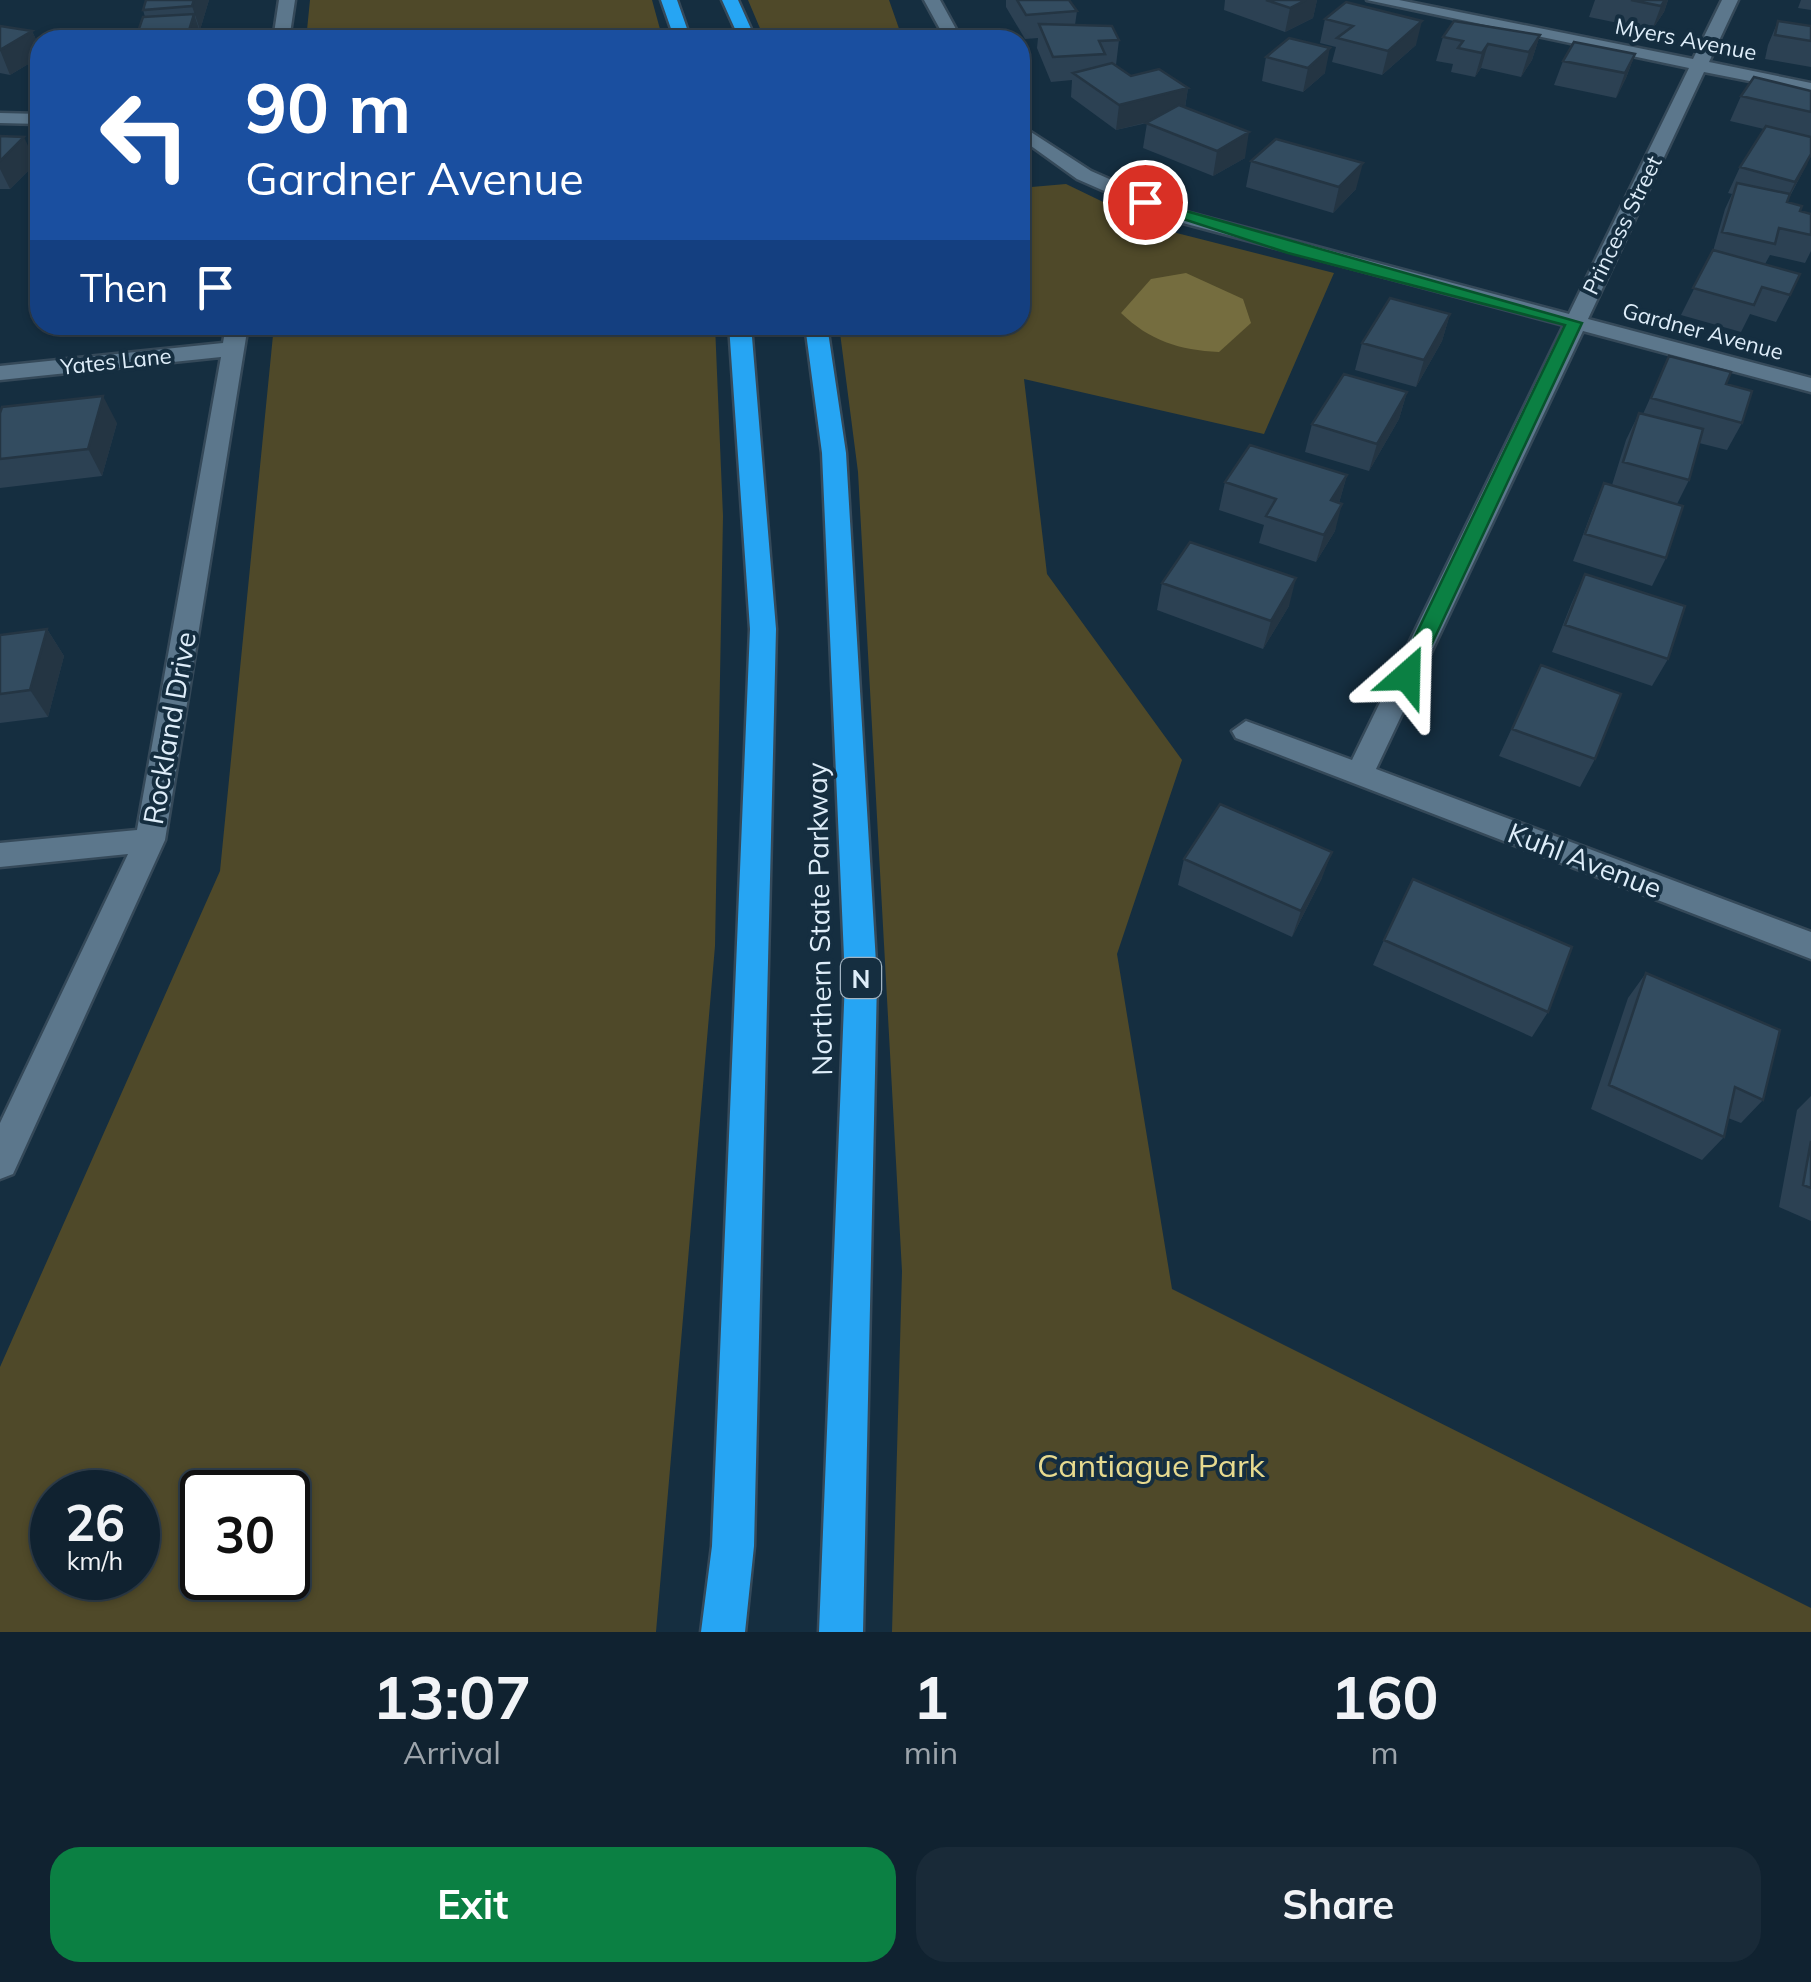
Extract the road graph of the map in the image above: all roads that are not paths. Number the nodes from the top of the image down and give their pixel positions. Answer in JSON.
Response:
{"nodes":[{"id":1,"x":287,"y":0,"type":"edge"},
{"id":2,"x":670,"y":0,"type":"edge"},
{"id":3,"x":730,"y":0,"type":"edge"},
{"id":4,"x":932,"y":0,"type":"edge"},
{"id":5,"x":1375,"y":0,"type":"edge"},
{"id":6,"x":1484,"y":0,"type":"edge"},
{"id":7,"x":1730,"y":0,"type":"edge"},
{"id":8,"x":1476,"y":20,"type":"junction"},
{"id":9,"x":282,"y":30,"type":"edge"},
{"id":10,"x":679,"y":30,"type":"edge"},
{"id":11,"x":744,"y":30,"type":"edge"},
{"id":12,"x":948,"y":30,"type":"edge"},
{"id":13,"x":1699,"y":65,"type":"junction"},
{"id":14,"x":1811,"y":88,"type":"edge"},
{"id":15,"x":0,"y":118,"type":"edge"},
{"id":16,"x":30,"y":119,"type":"edge"},
{"id":17,"x":1030,"y":137,"type":"edge"},
{"id":18,"x":1574,"y":323,"type":"junction"},
{"id":19,"x":741,"y":335,"type":"edge"},
{"id":20,"x":817,"y":335,"type":"edge"},
{"id":21,"x":235,"y":337,"type":"edge"},
{"id":22,"x":0,"y":373,"type":"edge"},
{"id":23,"x":1811,"y":384,"type":"edge"},
{"id":24,"x":1246,"y":731,"type":"dead end"},
{"id":25,"x":1360,"y":775,"type":"junction"},
{"id":26,"x":150,"y":840,"type":"junction"},
{"id":27,"x":0,"y":855,"type":"edge"},
{"id":28,"x":1811,"y":946,"type":"edge"},
{"id":29,"x":0,"y":1162,"type":"edge"},
{"id":30,"x":723,"y":1632,"type":"edge"},
{"id":31,"x":841,"y":1632,"type":"edge"}],
"edges":[{"from":1,"to":9,"type":"street"},
{"from":2,"to":10,"type":"highway"},
{"from":3,"to":11,"type":"highway"},
{"from":4,"to":12,"type":"street"},
{"from":5,"to":8,"type":"street","name":"Myers Avenue"},
{"from":6,"to":8,"type":"street"},
{"from":7,"to":13,"type":"street","name":"Princess Street"},
{"from":8,"to":13,"type":"street","name":"Myers Avenue"},
{"from":13,"to":14,"type":"street","name":"Myers Avenue"},
{"from":13,"to":18,"type":"street","name":"Princess Street"},
{"from":15,"to":16,"type":"street"},
{"from":17,"to":18,"type":"street","name":"Gardner Avenue"},
{"from":18,"to":23,"type":"street","name":"Gardner Avenue"},
{"from":18,"to":25,"type":"street","name":"Princess Street"},
{"from":19,"to":30,"type":"highway","name":"Northern State Parkway"},
{"from":20,"to":31,"type":"highway","name":"Northern State Parkway","number":"N"},
{"from":21,"to":22,"type":"street","name":"Yates Lane"},
{"from":21,"to":26,"type":"street","name":"Rockland Drive"},
{"from":24,"to":25,"type":"street","name":"Kuhl Avenue"},
{"from":25,"to":28,"type":"street","name":"Kuhl Avenue"},
{"from":26,"to":27,"type":"street"},
{"from":26,"to":29,"type":"street","name":"Rockland Drive"}]}
